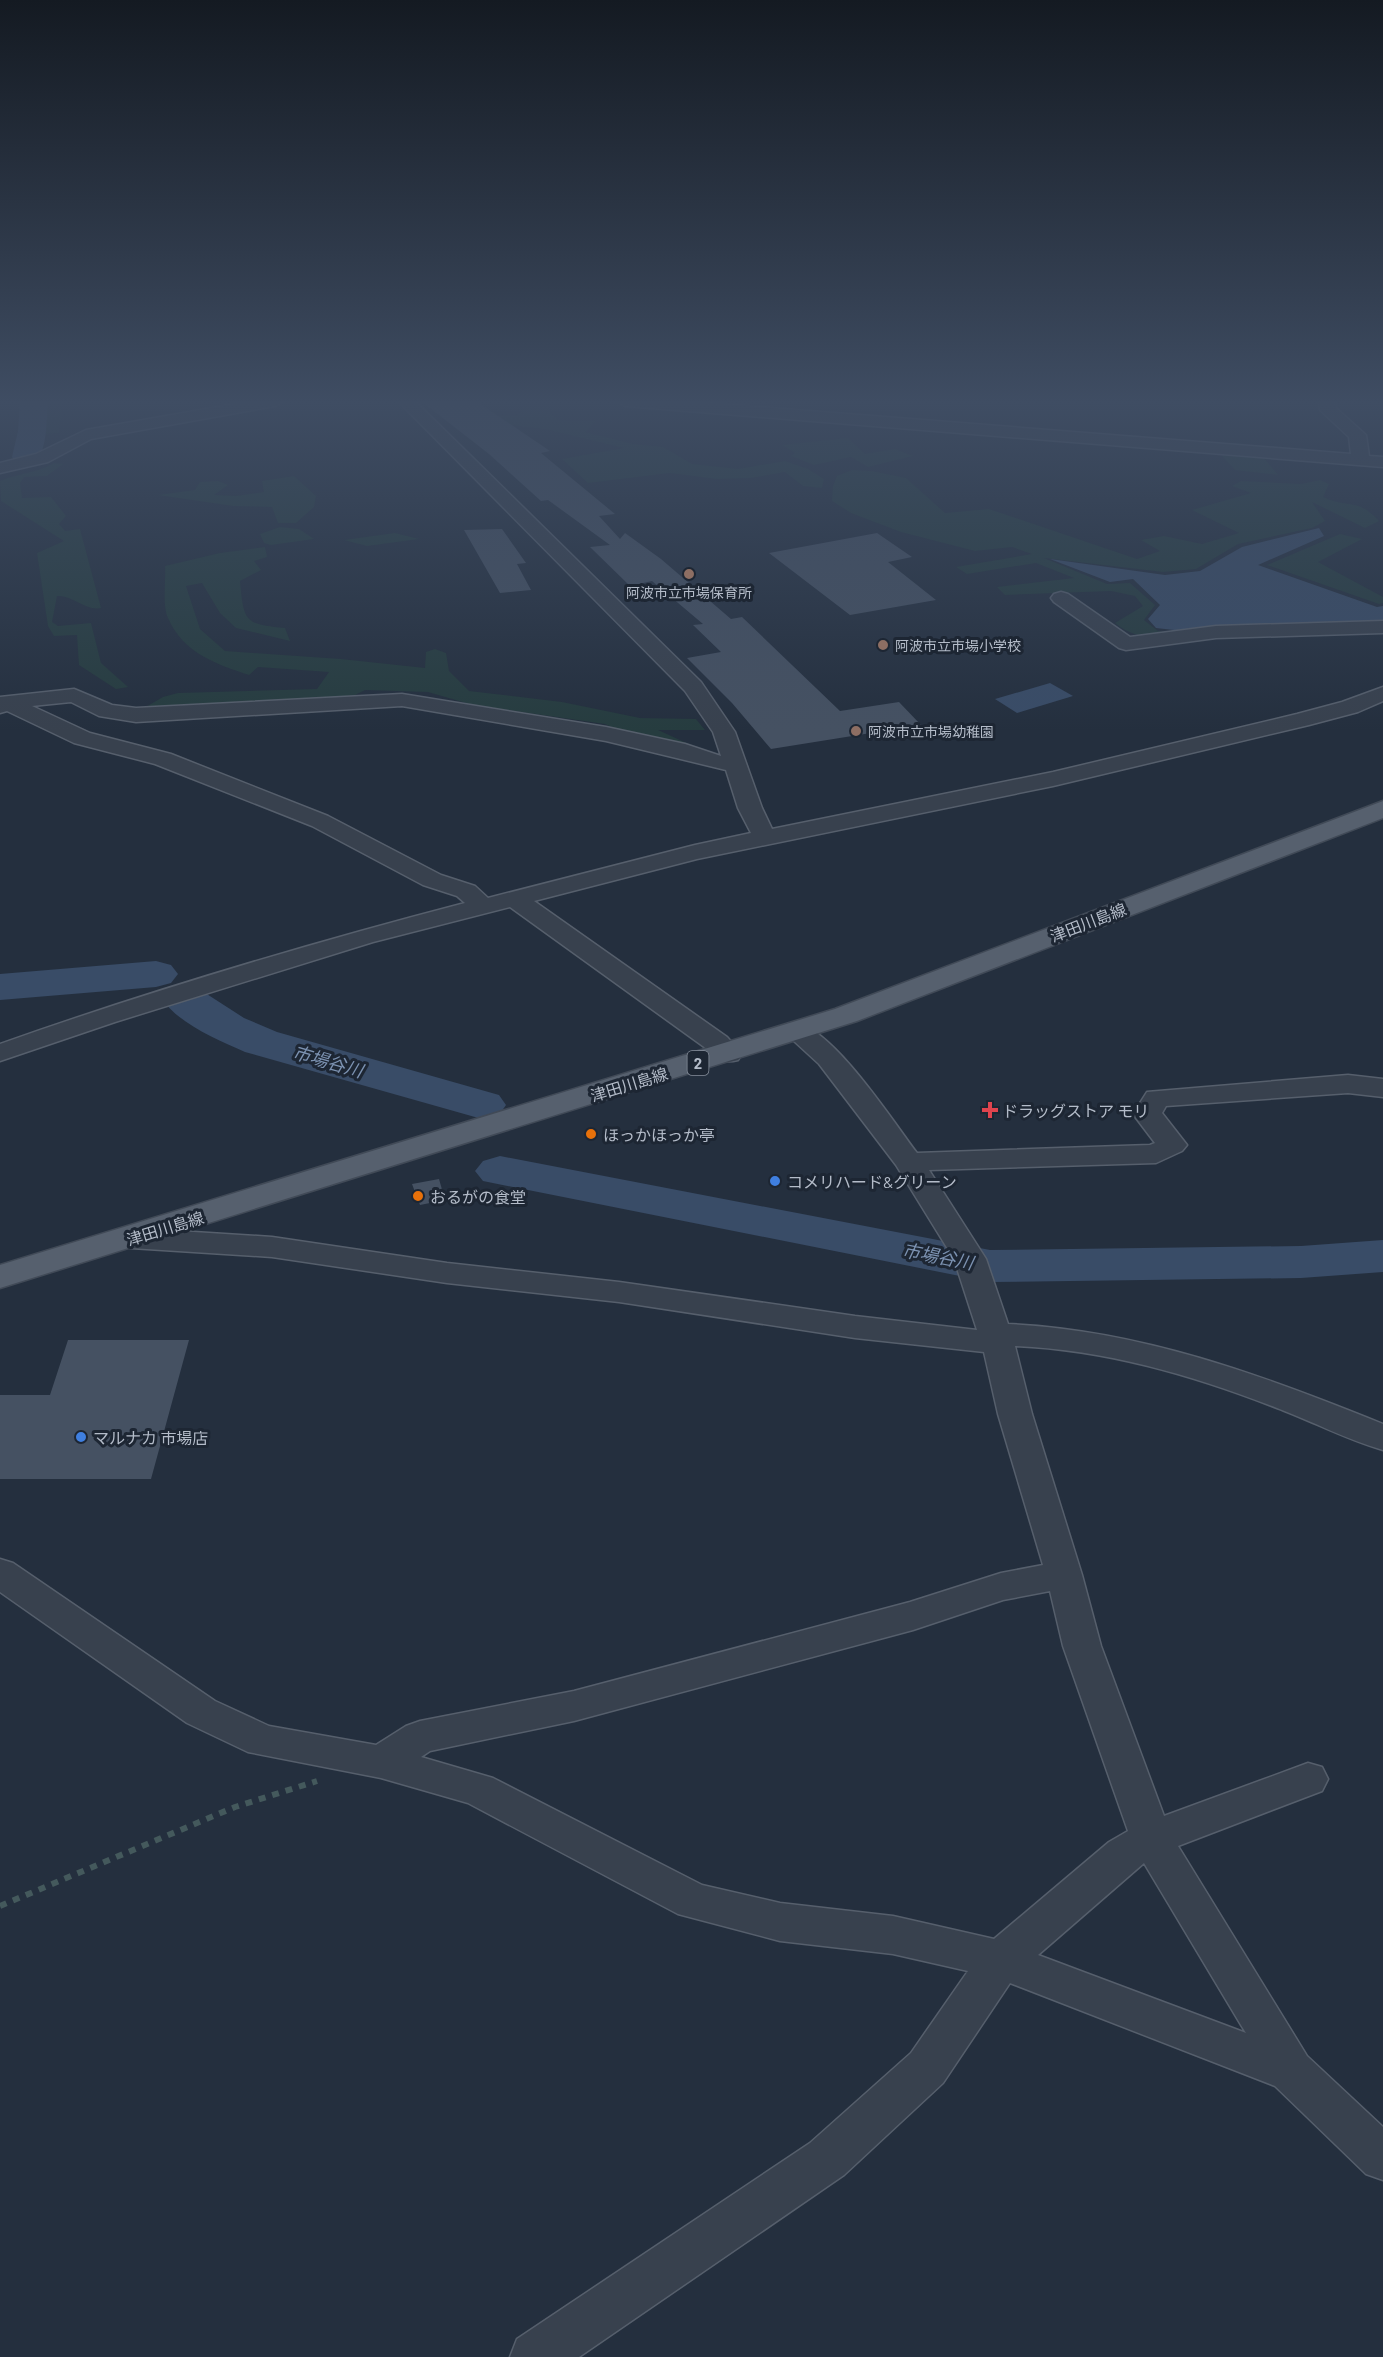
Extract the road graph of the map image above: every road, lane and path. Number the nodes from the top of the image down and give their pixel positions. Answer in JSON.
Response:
{"nodes":[{"id":1,"x":516,"y":511,"type":"edge"},
{"id":2,"x":1061,"y":598,"type":"dead end"},
{"id":3,"x":1383,"y":627,"type":"edge"},
{"id":4,"x":1383,"y":693,"type":"edge"},
{"id":5,"x":3,"y":702,"type":"edge"},
{"id":6,"x":735,"y":764,"type":"junction"},
{"id":7,"x":1383,"y":809,"type":"edge"},
{"id":8,"x":765,"y":838,"type":"junction"},
{"id":9,"x":516,"y":900,"type":"junction"},
{"id":10,"x":484,"y":908,"type":"junction"},
{"id":11,"x":797,"y":1030,"type":"junction"},
{"id":12,"x":0,"y":1053,"type":"edge"},
{"id":13,"x":728,"y":1054,"type":"junction"},
{"id":14,"x":1383,"y":1088,"type":"edge"},
{"id":15,"x":909,"y":1162,"type":"junction"},
{"id":16,"x":131,"y":1238,"type":"junction"},
{"id":17,"x":0,"y":1277,"type":"edge"},
{"id":18,"x":997,"y":1339,"type":"junction"},
{"id":19,"x":1383,"y":1438,"type":"edge"},
{"id":20,"x":0,"y":1573,"type":"edge"},
{"id":21,"x":1064,"y":1575,"type":"junction"},
{"id":22,"x":381,"y":1762,"type":"junction"},
{"id":23,"x":325,"y":1779,"type":"dead end"},
{"id":24,"x":1308,"y":1779,"type":"dead end"},
{"id":25,"x":1151,"y":1838,"type":"junction"},
{"id":26,"x":0,"y":1906,"type":"edge"},
{"id":27,"x":1001,"y":1960,"type":"junction"},
{"id":28,"x":1291,"y":2072,"type":"junction"},
{"id":29,"x":1383,"y":2158,"type":"edge"},
{"id":30,"x":535,"y":2357,"type":"edge"}],
"edges":[{"from":1,"to":6,"type":"street"},
{"from":2,"to":3,"type":"street"},
{"from":4,"to":8,"type":"street"},
{"from":5,"to":6,"type":"street"},
{"from":5,"to":10,"type":"street"},
{"from":6,"to":8,"type":"street"},
{"from":7,"to":11,"type":"main road","name":"津田川島線","number":"2"},
{"from":8,"to":9,"type":"street"},
{"from":9,"to":10,"type":"street"},
{"from":9,"to":13,"type":"street"},
{"from":10,"to":12,"type":"street"},
{"from":11,"to":13,"type":"main road","name":"津田川島線","number":"2"},
{"from":11,"to":15,"type":"street"},
{"from":13,"to":16,"type":"main road","name":"津田川島線","number":"2"},
{"from":14,"to":15,"type":"street"},
{"from":15,"to":18,"type":"street"},
{"from":16,"to":17,"type":"main road","name":"津田川島線","number":"2"},
{"from":16,"to":18,"type":"street"},
{"from":18,"to":19,"type":"street"},
{"from":18,"to":21,"type":"street"},
{"from":20,"to":22,"type":"street"},
{"from":21,"to":22,"type":"street"},
{"from":21,"to":25,"type":"street"},
{"from":22,"to":27,"type":"street"},
{"from":23,"to":26,"type":"path"},
{"from":24,"to":25,"type":"street"},
{"from":25,"to":27,"type":"street"},
{"from":25,"to":28,"type":"street"},
{"from":27,"to":28,"type":"street"},
{"from":27,"to":30,"type":"street"},
{"from":28,"to":29,"type":"street"}]}
